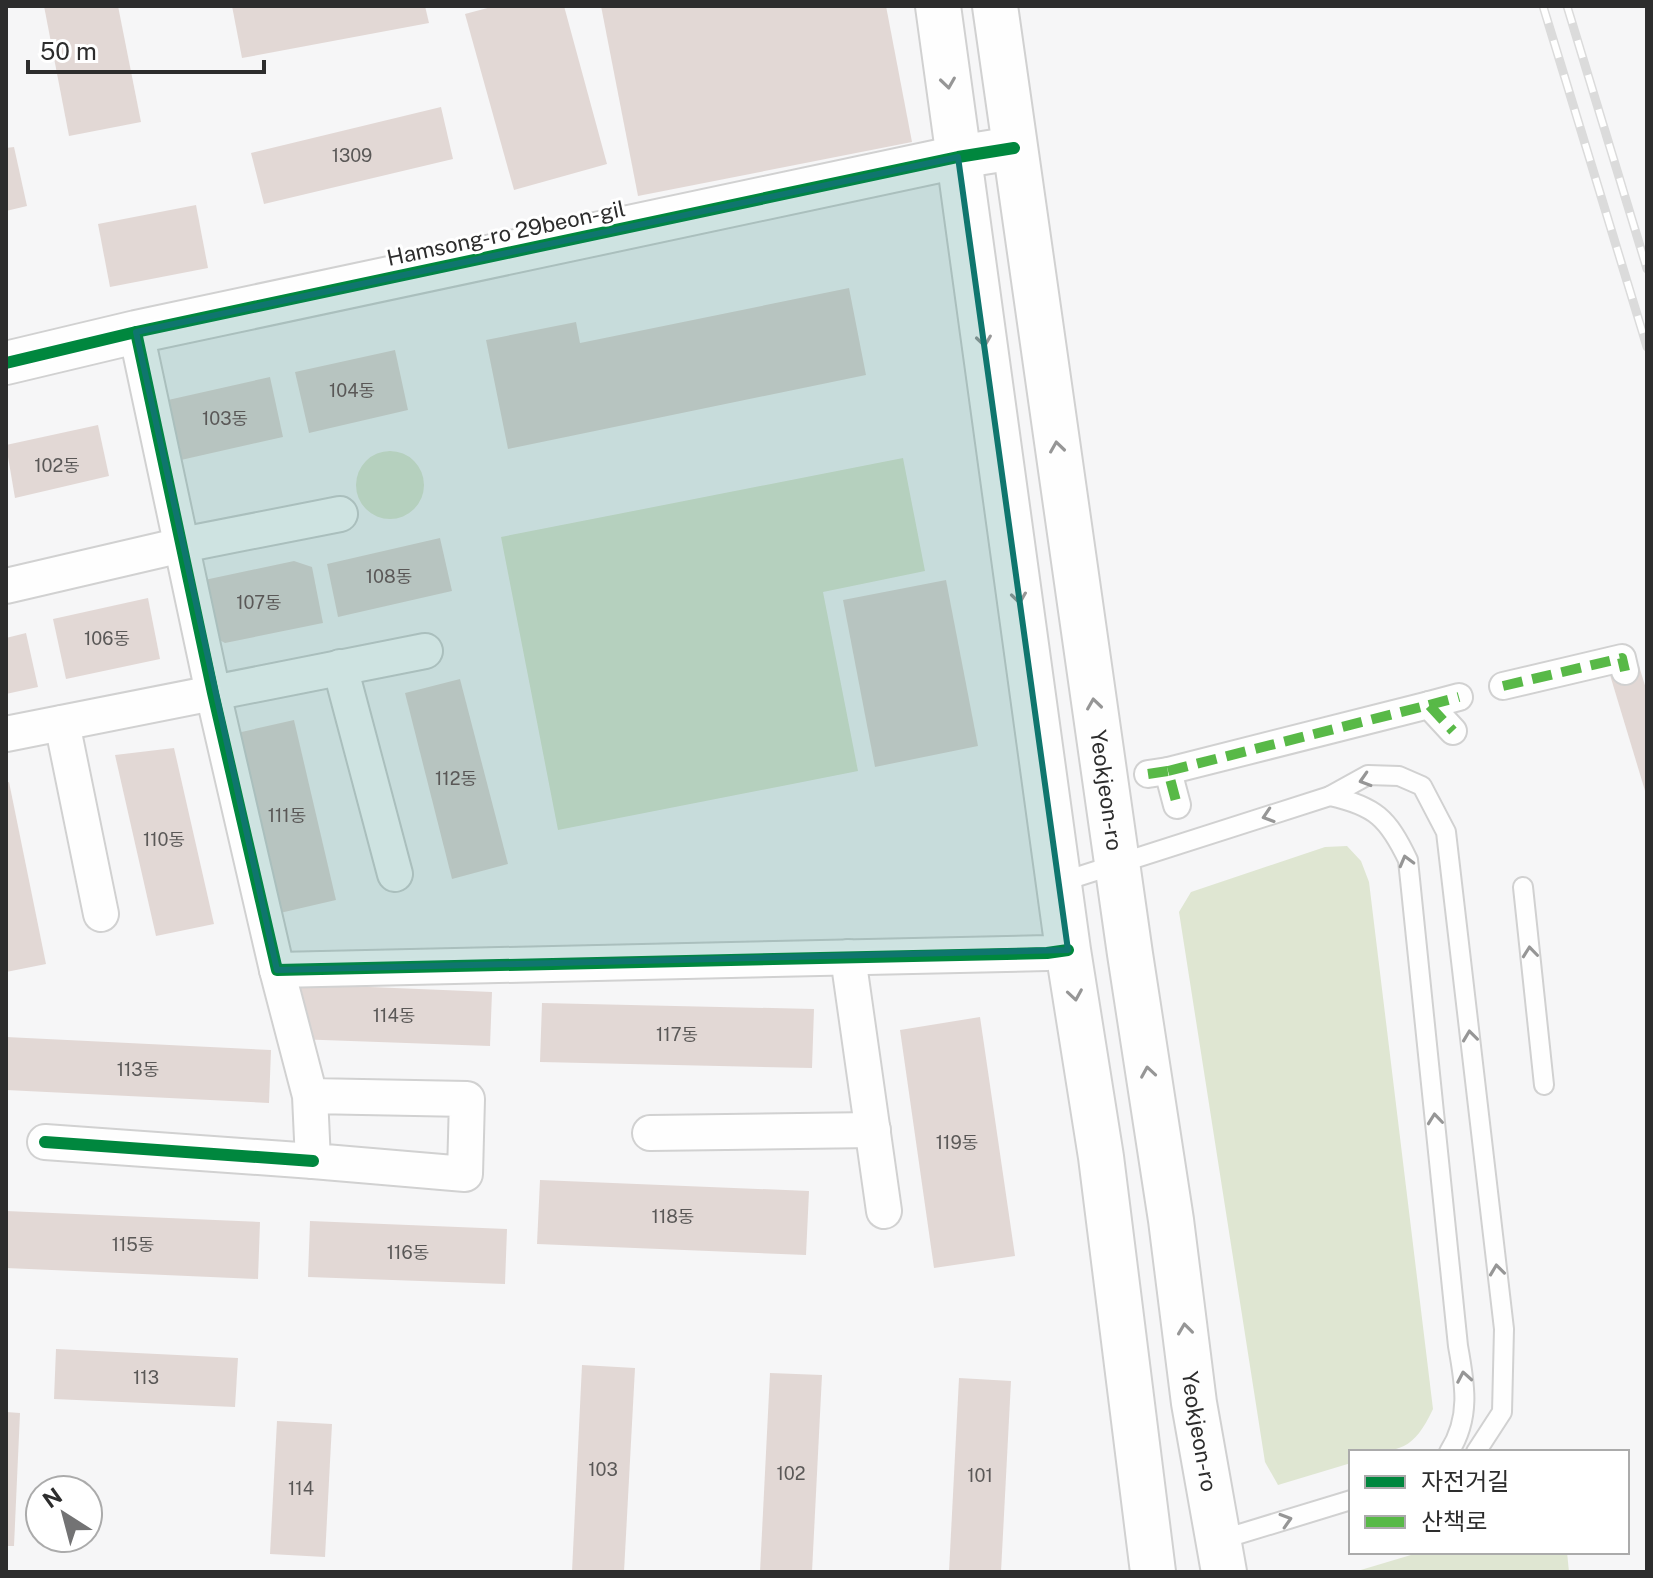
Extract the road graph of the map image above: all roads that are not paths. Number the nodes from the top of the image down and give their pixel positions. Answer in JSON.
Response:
{"nodes":[{"id":1,"x":938,"y":6,"type":"edge"},
{"id":2,"x":995,"y":6,"type":"edge"},
{"id":3,"x":1014,"y":148,"type":"junction"},
{"id":4,"x":958,"y":157,"type":"junction"},
{"id":5,"x":136,"y":332,"type":"junction"},
{"id":6,"x":6,"y":363,"type":"edge"},
{"id":7,"x":340,"y":514,"type":"dead end"},
{"id":8,"x":182,"y":545,"type":"junction"},
{"id":9,"x":6,"y":586,"type":"edge"},
{"id":10,"x":425,"y":651,"type":"dead end"},
{"id":11,"x":340,"y":667,"type":"junction"},
{"id":12,"x":1625,"y":671,"type":"dead end"},
{"id":13,"x":1503,"y":686,"type":"dead end"},
{"id":14,"x":213,"y":693,"type":"junction"},
{"id":15,"x":1459,"y":697,"type":"dead end"},
{"id":16,"x":1429,"y":705,"type":"junction"},
{"id":17,"x":62,"y":723,"type":"junction"},
{"id":18,"x":1453,"y":731,"type":"dead end"},
{"id":19,"x":6,"y":734,"type":"edge"},
{"id":20,"x":1330,"y":796,"type":"junction"},
{"id":21,"x":1177,"y":805,"type":"dead end"},
{"id":22,"x":1118,"y":863,"type":"junction"},
{"id":23,"x":395,"y":874,"type":"dead end"},
{"id":24,"x":1058,"y":883,"type":"junction"},
{"id":25,"x":1523,"y":887,"type":"dead end"},
{"id":26,"x":101,"y":914,"type":"dead end"},
{"id":27,"x":1068,"y":950,"type":"junction"},
{"id":28,"x":848,"y":957,"type":"junction"},
{"id":29,"x":277,"y":970,"type":"junction"},
{"id":30,"x":1544,"y":1085,"type":"dead end"},
{"id":31,"x":310,"y":1096,"type":"junction"},
{"id":32,"x":873,"y":1130,"type":"junction"},
{"id":33,"x":650,"y":1133,"type":"dead end"},
{"id":34,"x":45,"y":1142,"type":"dead end"},
{"id":35,"x":313,"y":1161,"type":"junction"},
{"id":36,"x":884,"y":1211,"type":"dead end"},
{"id":37,"x":1450,"y":1450,"type":"edge"},
{"id":38,"x":1477,"y":1450,"type":"edge"},
{"id":39,"x":1349,"y":1501,"type":"edge"},
{"id":40,"x":1222,"y":1556,"type":"edge"},
{"id":41,"x":1153,"y":1572,"type":"edge"}],
"edges":[{"from":1,"to":4,"type":"main road","one_way":true},
{"from":2,"to":3,"type":"main road","name":"Yeokjeon-ro"},
{"from":3,"to":4,"type":"street","name":"Hamsong-ro 29beon-gil"},
{"from":22,"to":3,"type":"main road","name":"Yeokjeon-ro","one_way":true},
{"from":4,"to":5,"type":"street","name":"Hamsong-ro 29beon-gil"},
{"from":4,"to":24,"type":"main road","one_way":true},
{"from":5,"to":6,"type":"street","name":"Hamsong-ro 29beon-gil"},
{"from":5,"to":8,"type":"street"},
{"from":7,"to":8,"type":"street"},
{"from":8,"to":9,"type":"street"},
{"from":8,"to":14,"type":"street"},
{"from":10,"to":11,"type":"street"},
{"from":11,"to":14,"type":"street"},
{"from":11,"to":23,"type":"street"},
{"from":12,"to":13,"type":"street"},
{"from":14,"to":17,"type":"street"},
{"from":14,"to":29,"type":"street"},
{"from":15,"to":16,"type":"street"},
{"from":16,"to":18,"type":"street"},
{"from":16,"to":21,"type":"street"},
{"from":17,"to":19,"type":"street"},
{"from":17,"to":26,"type":"street"},
{"from":20,"to":22,"type":"lane","one_way":true},
{"from":37,"to":20,"type":"lane","one_way":true},
{"from":38,"to":20,"type":"lane","one_way":true},
{"from":22,"to":24,"type":"lane"},
{"from":40,"to":22,"type":"main road","name":"Yeokjeon-ro","one_way":true},
{"from":24,"to":27,"type":"main road"},
{"from":30,"to":25,"type":"lane","one_way":true},
{"from":27,"to":28,"type":"street"},
{"from":27,"to":41,"type":"main road","one_way":true},
{"from":28,"to":29,"type":"street"},
{"from":28,"to":32,"type":"street"},
{"from":29,"to":31,"type":"street"},
{"from":31,"to":35,"type":"street"},
{"from":31,"to":35,"type":"street"},
{"from":32,"to":33,"type":"street"},
{"from":32,"to":36,"type":"street"},
{"from":34,"to":35,"type":"street"},
{"from":40,"to":39,"type":"lane","one_way":true}]}
